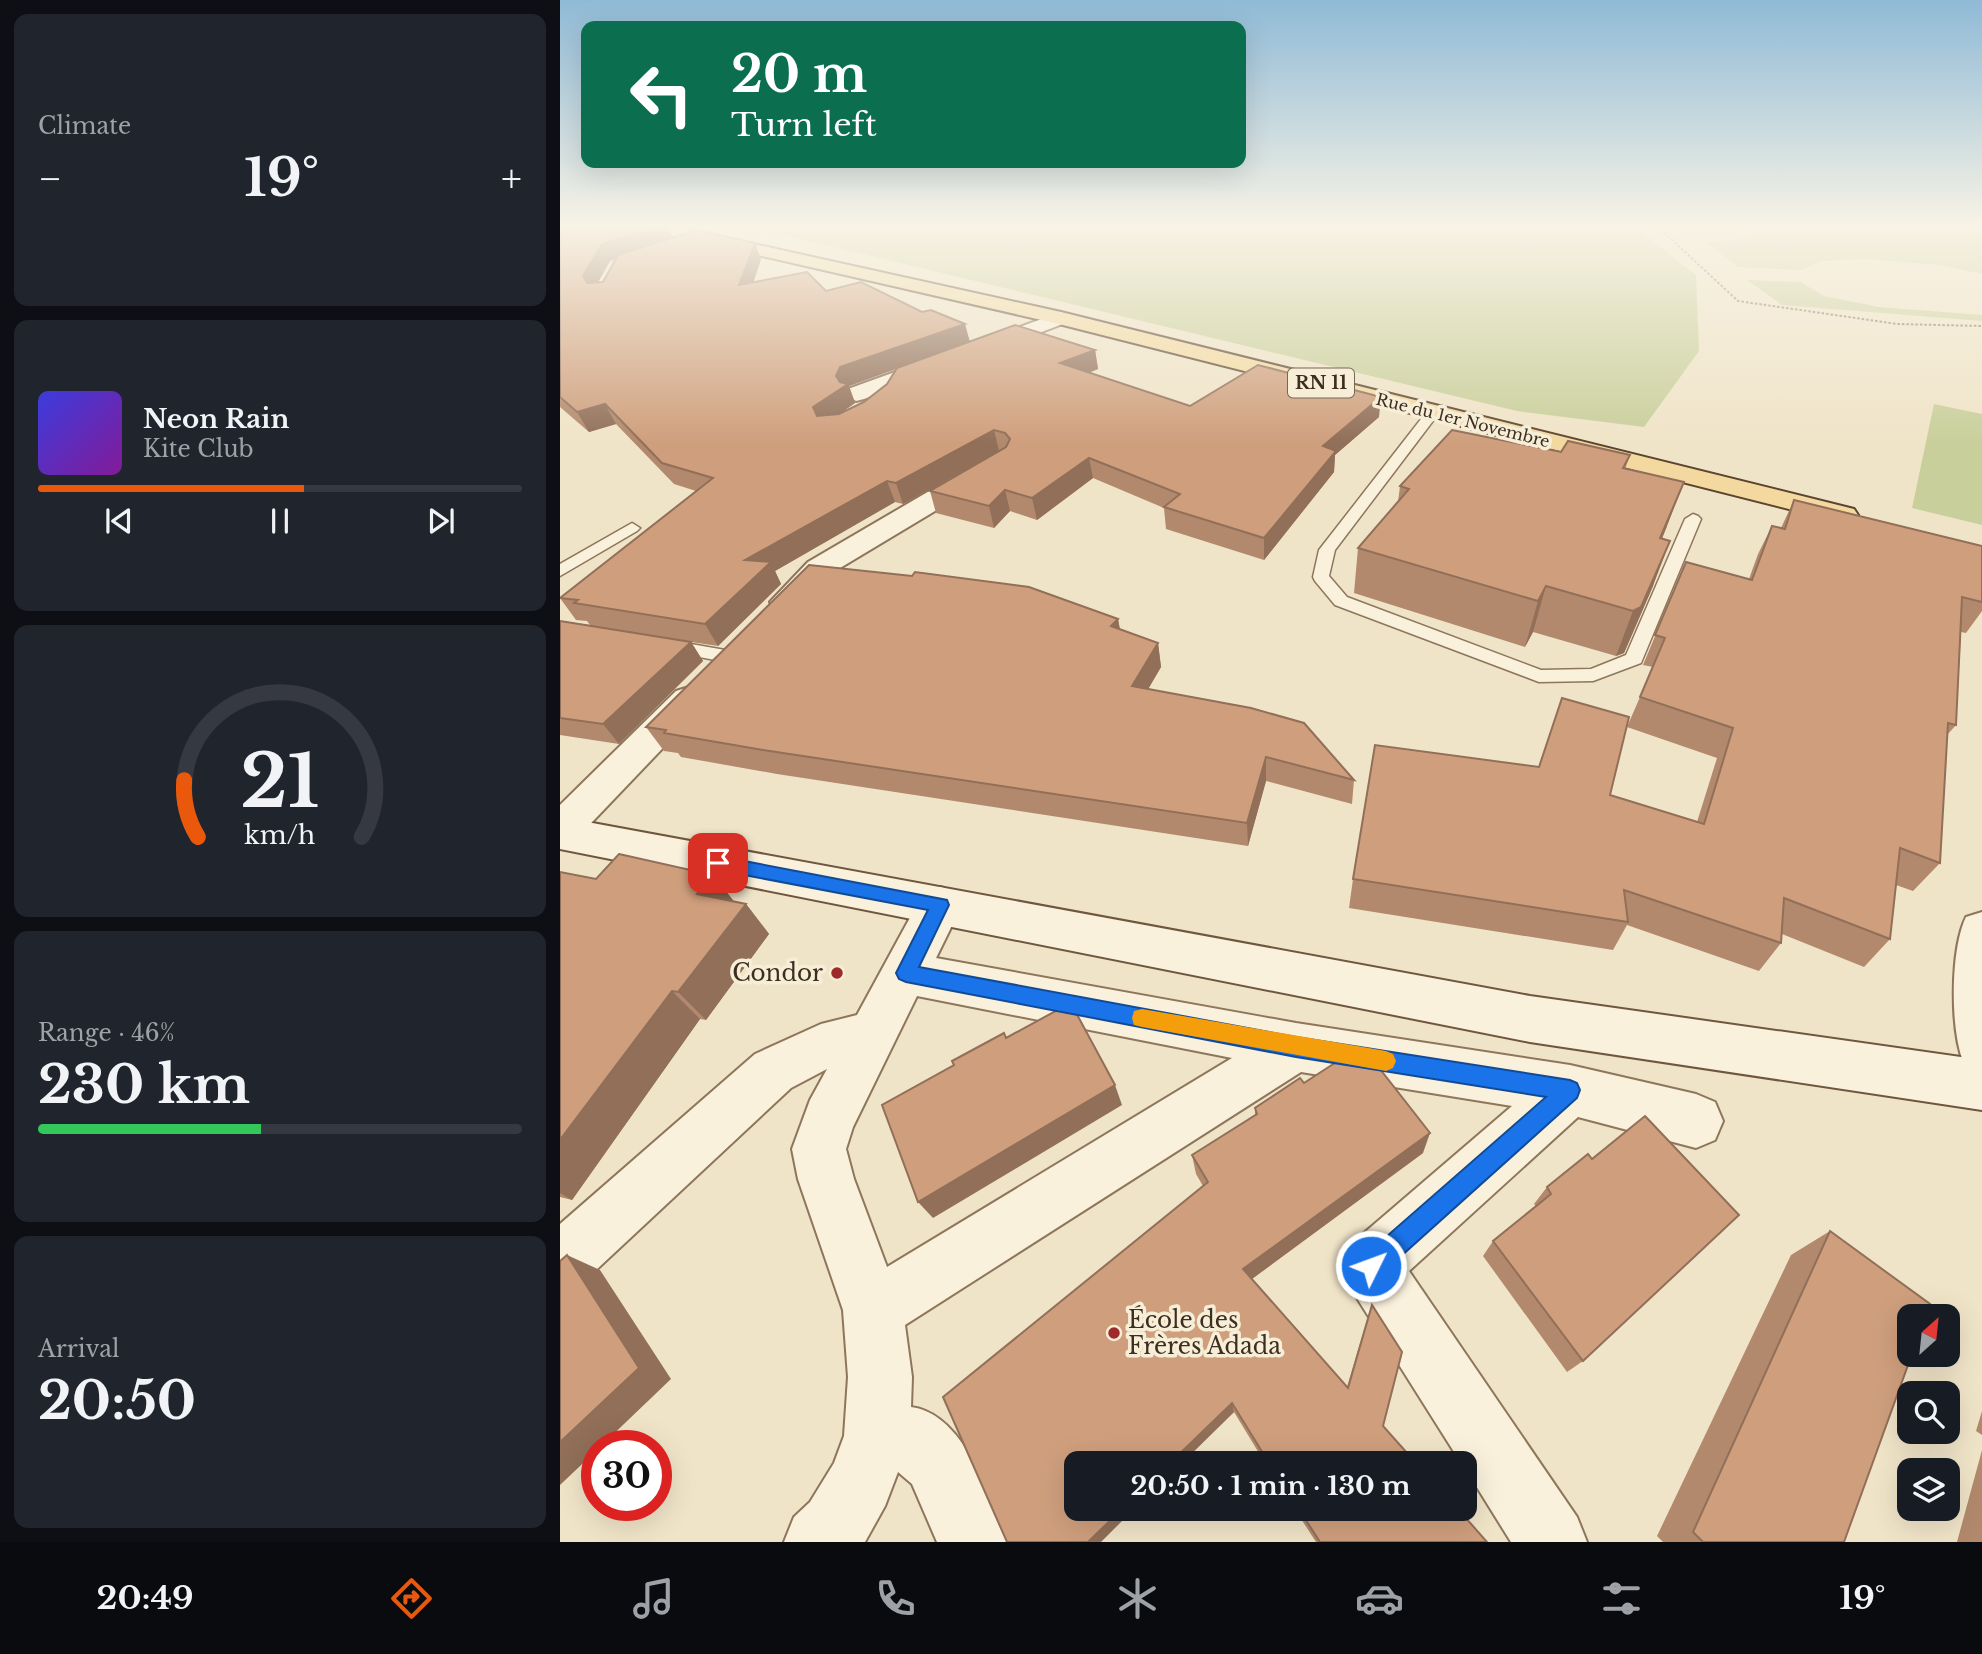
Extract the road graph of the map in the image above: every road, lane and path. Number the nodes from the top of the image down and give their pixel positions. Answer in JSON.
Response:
{"nodes":[{"id":1,"x":978,"y":299,"type":"edge"},
{"id":2,"x":1737,"y":299,"type":"edge"},
{"id":3,"x":1061,"y":318,"type":"junction"},
{"id":4,"x":1982,"y":326,"type":"edge"},
{"id":5,"x":899,"y":377,"type":"junction"},
{"id":6,"x":856,"y":394,"type":"dead end"},
{"id":7,"x":1433,"y":413,"type":"junction"},
{"id":8,"x":853,"y":418,"type":"edge"},
{"id":9,"x":1000,"y":461,"type":"edge"},
{"id":10,"x":1693,"y":519,"type":"dead end"},
{"id":11,"x":1864,"y":520,"type":"edge"},
{"id":12,"x":632,"y":527,"type":"dead end"},
{"id":13,"x":560,"y":571,"type":"edge"},
{"id":14,"x":748,"y":640,"type":"junction"},
{"id":15,"x":652,"y":644,"type":"edge"},
{"id":16,"x":560,"y":831,"type":"edge"},
{"id":17,"x":940,"y":905,"type":"junction"},
{"id":18,"x":1982,"y":931,"type":"edge"},
{"id":19,"x":906,"y":973,"type":"junction"},
{"id":20,"x":874,"y":1037,"type":"junction"},
{"id":21,"x":1296,"y":1047,"type":"junction"},
{"id":22,"x":1982,"y":1047,"type":"edge"},
{"id":23,"x":1982,"y":1085,"type":"edge"},
{"id":24,"x":1570,"y":1090,"type":"junction"},
{"id":25,"x":1696,"y":1121,"type":"dead end"},
{"id":26,"x":560,"y":1263,"type":"edge"},
{"id":27,"x":873,"y":1310,"type":"junction"},
{"id":28,"x":877,"y":1436,"type":"junction"},
{"id":29,"x":819,"y":1542,"type":"edge"},
{"id":30,"x":972,"y":1542,"type":"edge"},
{"id":31,"x":1552,"y":1542,"type":"edge"}],
"edges":[{"from":1,"to":3,"type":"main road","name":"Rue du 1er Novembre","number":"RN 11"},
{"from":2,"to":4,"type":"path"},
{"from":3,"to":5,"type":"street"},
{"from":3,"to":7,"type":"main road","name":"Rue du 1er Novembre","number":"RN 11"},
{"from":5,"to":6,"type":"street"},
{"from":5,"to":8,"type":"street"},
{"from":7,"to":10,"type":"lane"},
{"from":7,"to":11,"type":"main road","name":"Rue du 1er Novembre","number":"RN 11"},
{"from":9,"to":14,"type":"street"},
{"from":12,"to":13,"type":"lane"},
{"from":14,"to":15,"type":"lane"},
{"from":14,"to":16,"type":"street"},
{"from":16,"to":17,"type":"street"},
{"from":17,"to":19,"type":"street"},
{"from":17,"to":23,"type":"street"},
{"from":18,"to":22,"type":"street"},
{"from":19,"to":20,"type":"street"},
{"from":19,"to":21,"type":"street"},
{"from":20,"to":26,"type":"street"},
{"from":20,"to":27,"type":"street"},
{"from":21,"to":24,"type":"street"},
{"from":21,"to":27,"type":"street"},
{"from":24,"to":25,"type":"street"},
{"from":24,"to":31,"type":"street"},
{"from":27,"to":28,"type":"street"},
{"from":28,"to":29,"type":"street"},
{"from":28,"to":30,"type":"street"}]}
